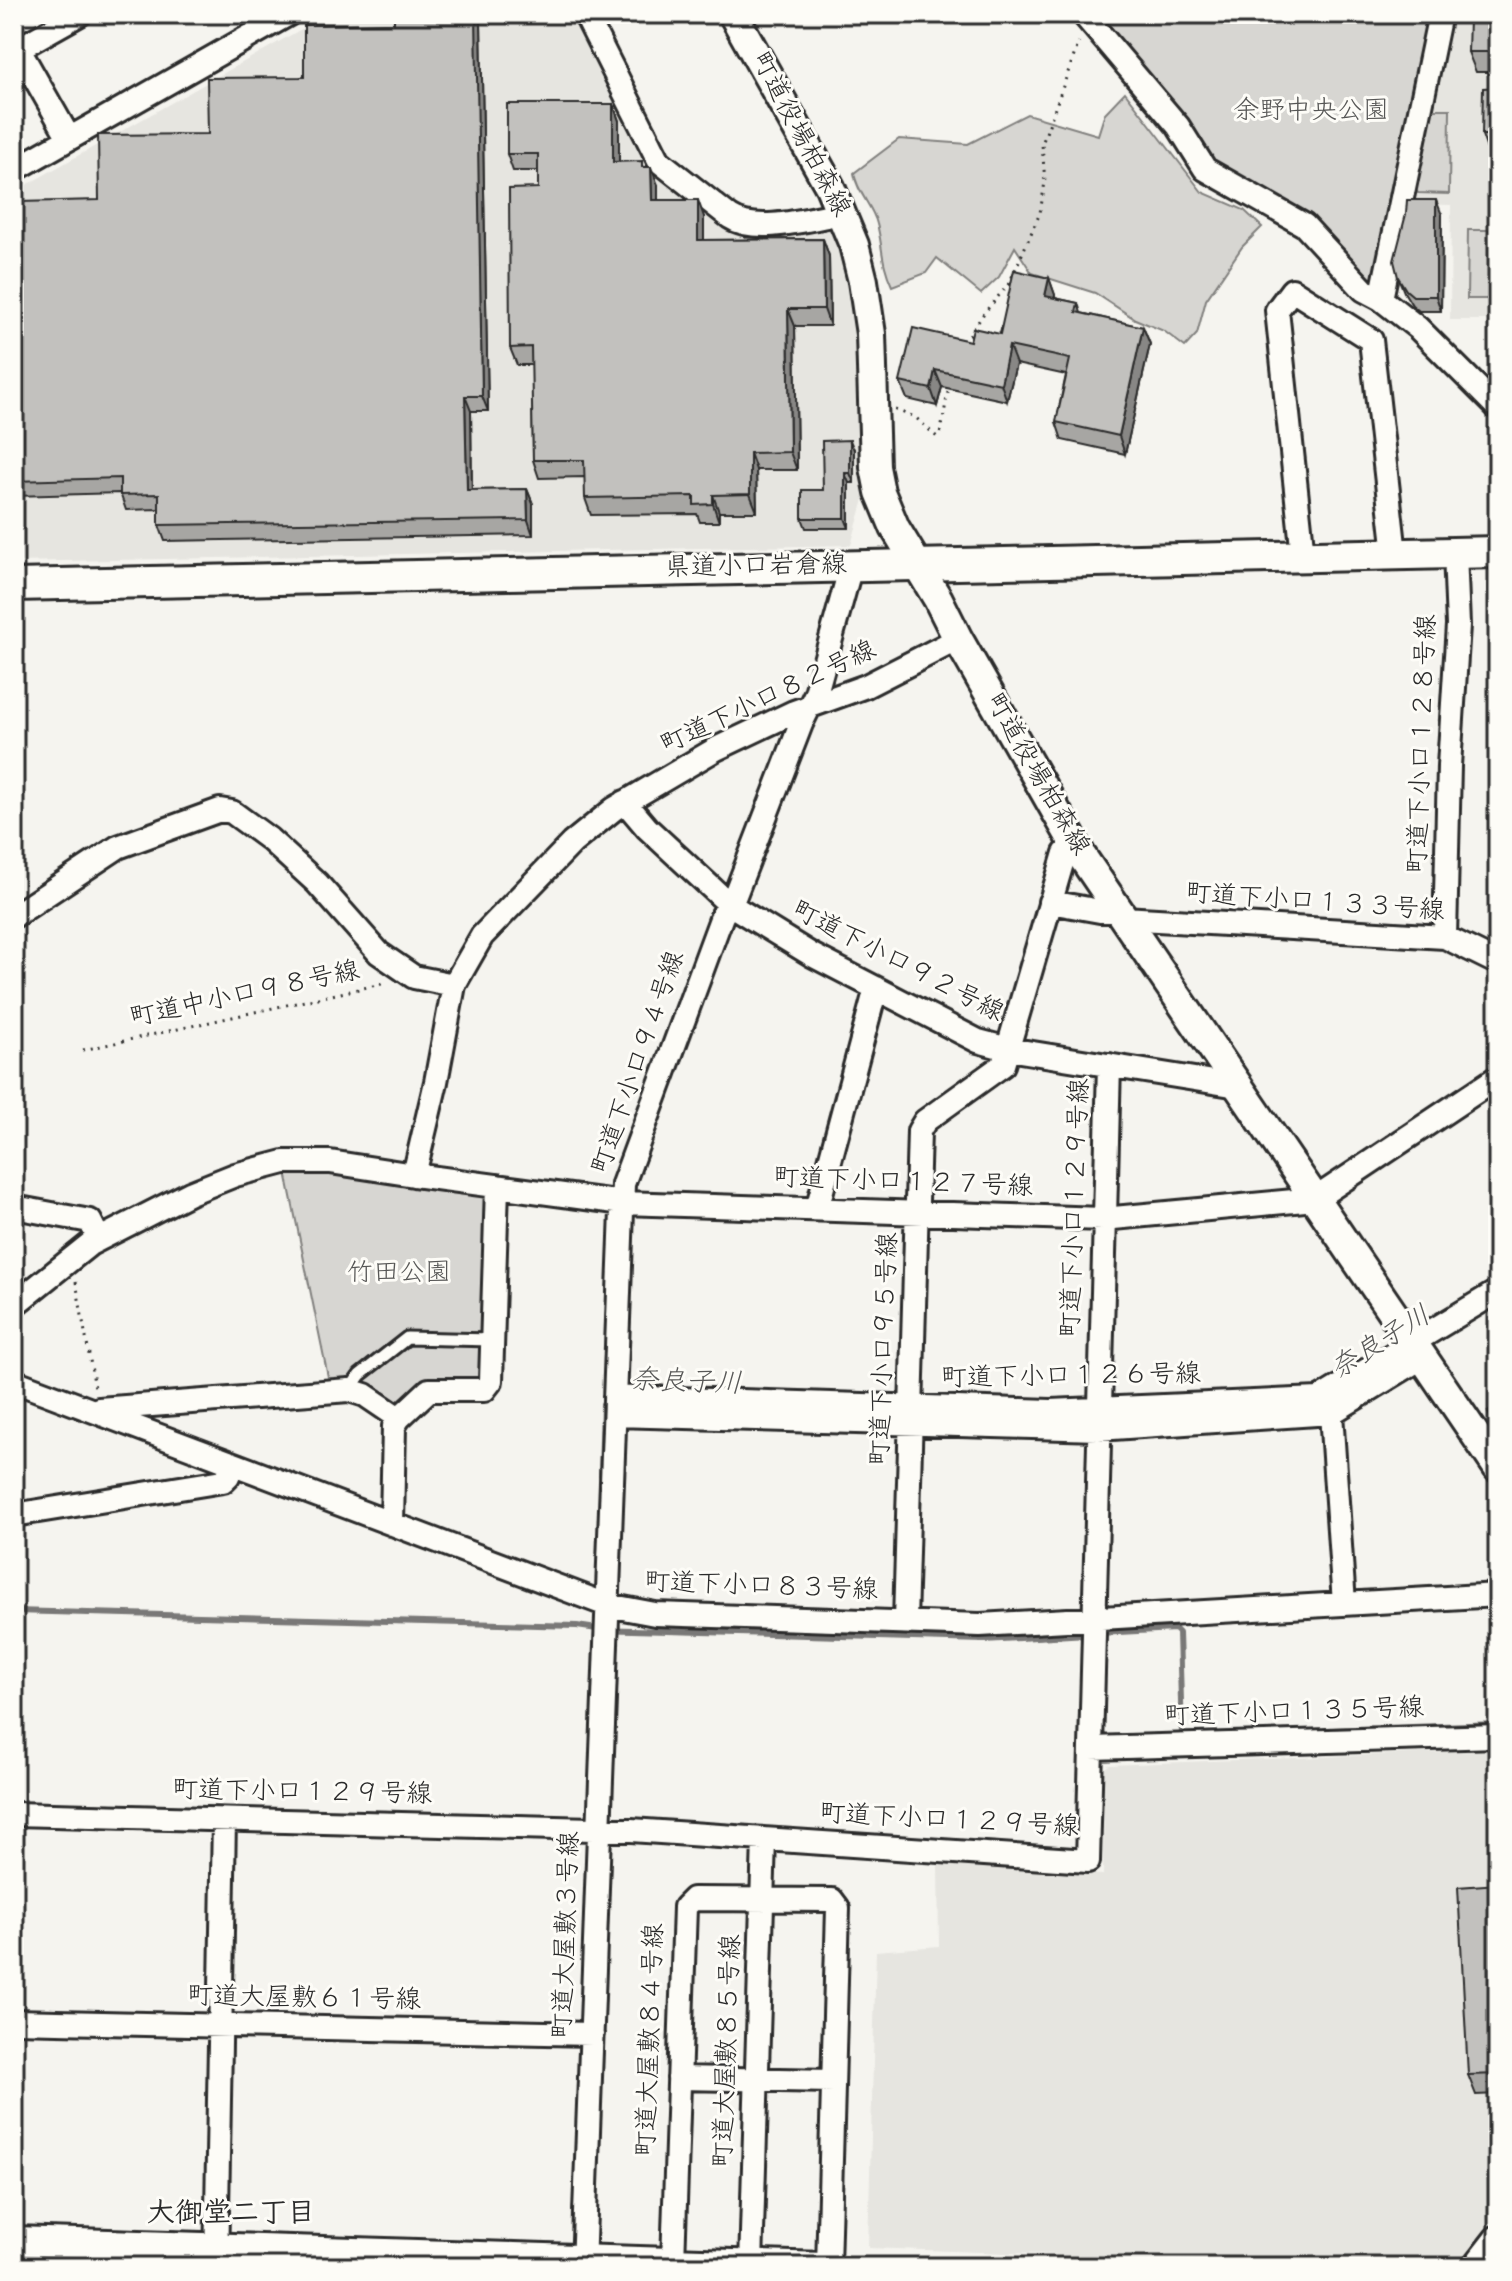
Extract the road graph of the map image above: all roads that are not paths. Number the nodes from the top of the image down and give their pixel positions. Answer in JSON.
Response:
{"nodes":[{"id":1,"x":80,"y":14,"type":"edge"},
{"id":2,"x":289,"y":14,"type":"edge"},
{"id":3,"x":585,"y":14,"type":"edge"},
{"id":4,"x":733,"y":14,"type":"edge"},
{"id":5,"x":1440,"y":14,"type":"edge"},
{"id":6,"x":1085,"y":17,"type":"edge"},
{"id":7,"x":15,"y":47,"type":"edge"},
{"id":8,"x":69,"y":138,"type":"junction"},
{"id":9,"x":14,"y":170,"type":"edge"},
{"id":10,"x":842,"y":213,"type":"junction"},
{"id":11,"x":1381,"y":299,"type":"junction"},
{"id":12,"x":1495,"y":402,"type":"edge"},
{"id":13,"x":1498,"y":552,"type":"edge"},
{"id":14,"x":1455,"y":553,"type":"junction"},
{"id":15,"x":1395,"y":554,"type":"junction"},
{"id":16,"x":1303,"y":556,"type":"junction"},
{"id":17,"x":917,"y":564,"type":"junction"},
{"id":18,"x":851,"y":566,"type":"junction"},
{"id":19,"x":14,"y":585,"type":"edge"},
{"id":20,"x":958,"y":639,"type":"junction"},
{"id":21,"x":809,"y":707,"type":"junction"},
{"id":22,"x":625,"y":802,"type":"junction"},
{"id":23,"x":1076,"y":846,"type":"junction"},
{"id":24,"x":1050,"y":902,"type":"junction"},
{"id":25,"x":729,"y":904,"type":"junction"},
{"id":26,"x":15,"y":914,"type":"edge"},
{"id":27,"x":1121,"y":914,"type":"junction"},
{"id":28,"x":1445,"y":937,"type":"junction"},
{"id":29,"x":1498,"y":963,"type":"edge"},
{"id":30,"x":454,"y":985,"type":"junction"},
{"id":31,"x":876,"y":988,"type":"junction"},
{"id":32,"x":1008,"y":1049,"type":"junction"},
{"id":33,"x":1109,"y":1065,"type":"junction"},
{"id":34,"x":1498,"y":1077,"type":"edge"},
{"id":35,"x":1238,"y":1086,"type":"junction"},
{"id":36,"x":414,"y":1175,"type":"junction"},
{"id":37,"x":497,"y":1186,"type":"junction"},
{"id":38,"x":1315,"y":1199,"type":"junction"},
{"id":39,"x":623,"y":1203,"type":"junction"},
{"id":40,"x":14,"y":1207,"type":"edge"},
{"id":41,"x":817,"y":1209,"type":"junction"},
{"id":42,"x":918,"y":1213,"type":"junction"},
{"id":43,"x":1103,"y":1219,"type":"junction"},
{"id":44,"x":99,"y":1239,"type":"junction"},
{"id":45,"x":1498,"y":1291,"type":"edge"},
{"id":46,"x":14,"y":1305,"type":"edge"},
{"id":47,"x":492,"y":1340,"type":"junction"},
{"id":48,"x":1418,"y":1350,"type":"junction"},
{"id":49,"x":14,"y":1381,"type":"edge"},
{"id":50,"x":349,"y":1390,"type":"junction"},
{"id":51,"x":615,"y":1406,"type":"junction"},
{"id":52,"x":95,"y":1409,"type":"junction"},
{"id":53,"x":1331,"y":1413,"type":"junction"},
{"id":54,"x":912,"y":1415,"type":"junction"},
{"id":55,"x":399,"y":1418,"type":"junction"},
{"id":56,"x":1098,"y":1420,"type":"junction"},
{"id":57,"x":233,"y":1464,"type":"junction"},
{"id":58,"x":1498,"y":1468,"type":"edge"},
{"id":59,"x":14,"y":1515,"type":"edge"},
{"id":60,"x":392,"y":1524,"type":"junction"},
{"id":61,"x":1498,"y":1595,"type":"edge"},
{"id":62,"x":1344,"y":1604,"type":"junction"},
{"id":63,"x":607,"y":1605,"type":"junction"},
{"id":64,"x":1094,"y":1619,"type":"junction"},
{"id":65,"x":905,"y":1622,"type":"junction"},
{"id":66,"x":1498,"y":1736,"type":"edge"},
{"id":67,"x":1091,"y":1748,"type":"junction"},
{"id":68,"x":14,"y":1814,"type":"edge"},
{"id":69,"x":224,"y":1820,"type":"junction"},
{"id":70,"x":599,"y":1829,"type":"junction"},
{"id":71,"x":764,"y":1839,"type":"junction"},
{"id":72,"x":762,"y":1899,"type":"junction"},
{"id":73,"x":14,"y":2021,"type":"edge"},
{"id":74,"x":220,"y":2026,"type":"junction"},
{"id":75,"x":592,"y":2034,"type":"junction"},
{"id":76,"x":679,"y":2078,"type":"junction"},
{"id":77,"x":757,"y":2080,"type":"junction"},
{"id":78,"x":833,"y":2081,"type":"junction"},
{"id":79,"x":1498,"y":2240,"type":"edge"},
{"id":80,"x":14,"y":2241,"type":"edge"},
{"id":81,"x":216,"y":2257,"type":"edge"},
{"id":82,"x":381,"y":2260,"type":"edge"},
{"id":83,"x":673,"y":2262,"type":"junction"},
{"id":84,"x":583,"y":2263,"type":"edge"},
{"id":85,"x":751,"y":2265,"type":"junction"},
{"id":86,"x":826,"y":2267,"type":"edge"},
{"id":87,"x":1477,"y":2267,"type":"edge"}],
"edges":[{"from":1,"to":7,"type":"street"},
{"from":2,"to":8,"type":"street"},
{"from":3,"to":10,"type":"street"},
{"from":4,"to":10,"type":"street","name":"町道役場柏森線"},
{"from":5,"to":11,"type":"street"},
{"from":6,"to":11,"type":"street"},
{"from":7,"to":8,"type":"street"},
{"from":8,"to":9,"type":"street"},
{"from":10,"to":17,"type":"street","name":"町道役場柏森線"},
{"from":11,"to":12,"type":"street"},
{"from":13,"to":14,"type":"main road","name":"県道小口岩倉線"},
{"from":14,"to":15,"type":"main road","name":"県道小口岩倉線"},
{"from":14,"to":28,"type":"street","name":"町道下小口１２８号線"},
{"from":15,"to":16,"type":"main road","name":"県道小口岩倉線"},
{"from":15,"to":16,"type":"street"},
{"from":16,"to":17,"type":"main road","name":"県道小口岩倉線"},
{"from":17,"to":18,"type":"main road","name":"県道小口岩倉線"},
{"from":17,"to":20,"type":"street","name":"町道役場柏森線"},
{"from":18,"to":19,"type":"main road","name":"県道小口岩倉線"},
{"from":18,"to":21,"type":"street","name":"町道下小口９４号線"},
{"from":20,"to":21,"type":"street","name":"町道下小口８２号線"},
{"from":20,"to":23,"type":"street","name":"町道役場柏森線"},
{"from":21,"to":22,"type":"street","name":"町道下小口８２号線"},
{"from":21,"to":25,"type":"street","name":"町道下小口９４号線"},
{"from":22,"to":25,"type":"street","name":"町道下小口９２号線"},
{"from":22,"to":30,"type":"street","name":"町道下小口８２号線"},
{"from":23,"to":24,"type":"street","name":"町道下小口９５号線"},
{"from":23,"to":27,"type":"street","name":"町道役場柏森線"},
{"from":24,"to":27,"type":"street","name":"町道下小口１３３号線"},
{"from":24,"to":32,"type":"street","name":"町道下小口９５号線"},
{"from":25,"to":31,"type":"street","name":"町道下小口９２号線"},
{"from":25,"to":39,"type":"street","name":"町道下小口９４号線"},
{"from":26,"to":30,"type":"street"},
{"from":27,"to":28,"type":"street","name":"町道下小口１３３号線"},
{"from":27,"to":35,"type":"street","name":"町道役場柏森線"},
{"from":28,"to":29,"type":"street","name":"町道下小口１３３号線"},
{"from":30,"to":36,"type":"street","name":"町道下小口８２号線"},
{"from":31,"to":32,"type":"street","name":"町道下小口９２号線"},
{"from":31,"to":41,"type":"street"},
{"from":32,"to":33,"type":"street","name":"町道下小口９２号線"},
{"from":32,"to":42,"type":"street","name":"町道下小口９５号線"},
{"from":33,"to":35,"type":"street","name":"町道下小口９２号線"},
{"from":33,"to":43,"type":"street","name":"町道下小口１２９号線"},
{"from":34,"to":38,"type":"street","name":"町道下小口１２７号線"},
{"from":35,"to":38,"type":"street","name":"町道役場柏森線"},
{"from":36,"to":37,"type":"street","name":"町道下小口１２７号線"},
{"from":36,"to":44,"type":"street"},
{"from":37,"to":39,"type":"street","name":"町道下小口１２７号線"},
{"from":37,"to":47,"type":"street"},
{"from":38,"to":43,"type":"street","name":"町道下小口１２７号線"},
{"from":38,"to":48,"type":"street","name":"町道役場柏森線"},
{"from":39,"to":41,"type":"street","name":"町道下小口１２７号線"},
{"from":39,"to":51,"type":"street","name":"町道下小口９４号線"},
{"from":40,"to":44,"type":"street"},
{"from":41,"to":42,"type":"street","name":"町道下小口１２７号線"},
{"from":42,"to":43,"type":"street","name":"町道下小口１２７号線"},
{"from":42,"to":54,"type":"street","name":"町道下小口９５号線"},
{"from":43,"to":56,"type":"street","name":"町道下小口１２９号線"},
{"from":44,"to":46,"type":"street"},
{"from":45,"to":48,"type":"street","name":"町道下小口１２６号線"},
{"from":47,"to":50,"type":"lane"},
{"from":47,"to":55,"type":"street"},
{"from":48,"to":53,"type":"street"},
{"from":48,"to":56,"type":"street","name":"町道下小口１２６号線"},
{"from":48,"to":58,"type":"street","name":"町道役場柏森線"},
{"from":49,"to":52,"type":"street","name":"町道下小口８３号線"},
{"from":50,"to":52,"type":"street"},
{"from":50,"to":55,"type":"street"},
{"from":51,"to":54,"type":"street","name":"町道下小口１２６号線"},
{"from":51,"to":63,"type":"street","name":"町道下小口９４号線"},
{"from":52,"to":57,"type":"street","name":"町道下小口８３号線"},
{"from":53,"to":56,"type":"street"},
{"from":53,"to":62,"type":"street"},
{"from":54,"to":56,"type":"street","name":"町道下小口１２６号線"},
{"from":54,"to":65,"type":"street","name":"町道下小口９５号線"},
{"from":55,"to":60,"type":"street"},
{"from":56,"to":64,"type":"street","name":"町道下小口１２９号線"},
{"from":57,"to":59,"type":"street"},
{"from":57,"to":60,"type":"street","name":"町道下小口８３号線"},
{"from":60,"to":63,"type":"street","name":"町道下小口８３号線"},
{"from":61,"to":62,"type":"street","name":"町道下小口８３号線"},
{"from":62,"to":64,"type":"street","name":"町道下小口８３号線"},
{"from":63,"to":65,"type":"street","name":"町道下小口８３号線"},
{"from":63,"to":70,"type":"street","name":"町道大屋敷３号線"},
{"from":64,"to":65,"type":"street","name":"町道下小口８３号線"},
{"from":64,"to":67,"type":"street","name":"町道下小口１２９号線"},
{"from":66,"to":67,"type":"street","name":"町道下小口１３５号線"},
{"from":67,"to":71,"type":"street","name":"町道下小口１２９号線"},
{"from":68,"to":69,"type":"street","name":"町道下小口１２９号線"},
{"from":69,"to":70,"type":"street","name":"町道下小口１２９号線"},
{"from":69,"to":74,"type":"street"},
{"from":70,"to":71,"type":"street","name":"町道下小口１２９号線"},
{"from":70,"to":75,"type":"street","name":"町道大屋敷３号線"},
{"from":71,"to":72,"type":"street","name":"町道大屋敷８５号線"},
{"from":72,"to":76,"type":"street","name":"町道大屋敷８４号線"},
{"from":72,"to":77,"type":"street","name":"町道大屋敷８５号線"},
{"from":72,"to":78,"type":"street","name":"町道大屋敷８４号線"},
{"from":73,"to":74,"type":"street","name":"町道大屋敷６１号線"},
{"from":74,"to":75,"type":"street","name":"町道大屋敷６１号線"},
{"from":74,"to":81,"type":"street"},
{"from":75,"to":84,"type":"street","name":"町道大屋敷３号線"},
{"from":76,"to":77,"type":"street"},
{"from":76,"to":83,"type":"street","name":"町道大屋敷８４号線"},
{"from":77,"to":78,"type":"street"},
{"from":77,"to":85,"type":"street","name":"町道大屋敷８５号線"},
{"from":78,"to":86,"type":"street","name":"町道大屋敷８４号線"},
{"from":79,"to":87,"type":"street"},
{"from":80,"to":81,"type":"street"},
{"from":81,"to":82,"type":"street"},
{"from":82,"to":84,"type":"street"},
{"from":83,"to":84,"type":"street"},
{"from":83,"to":85,"type":"street"},
{"from":85,"to":86,"type":"street"}]}
